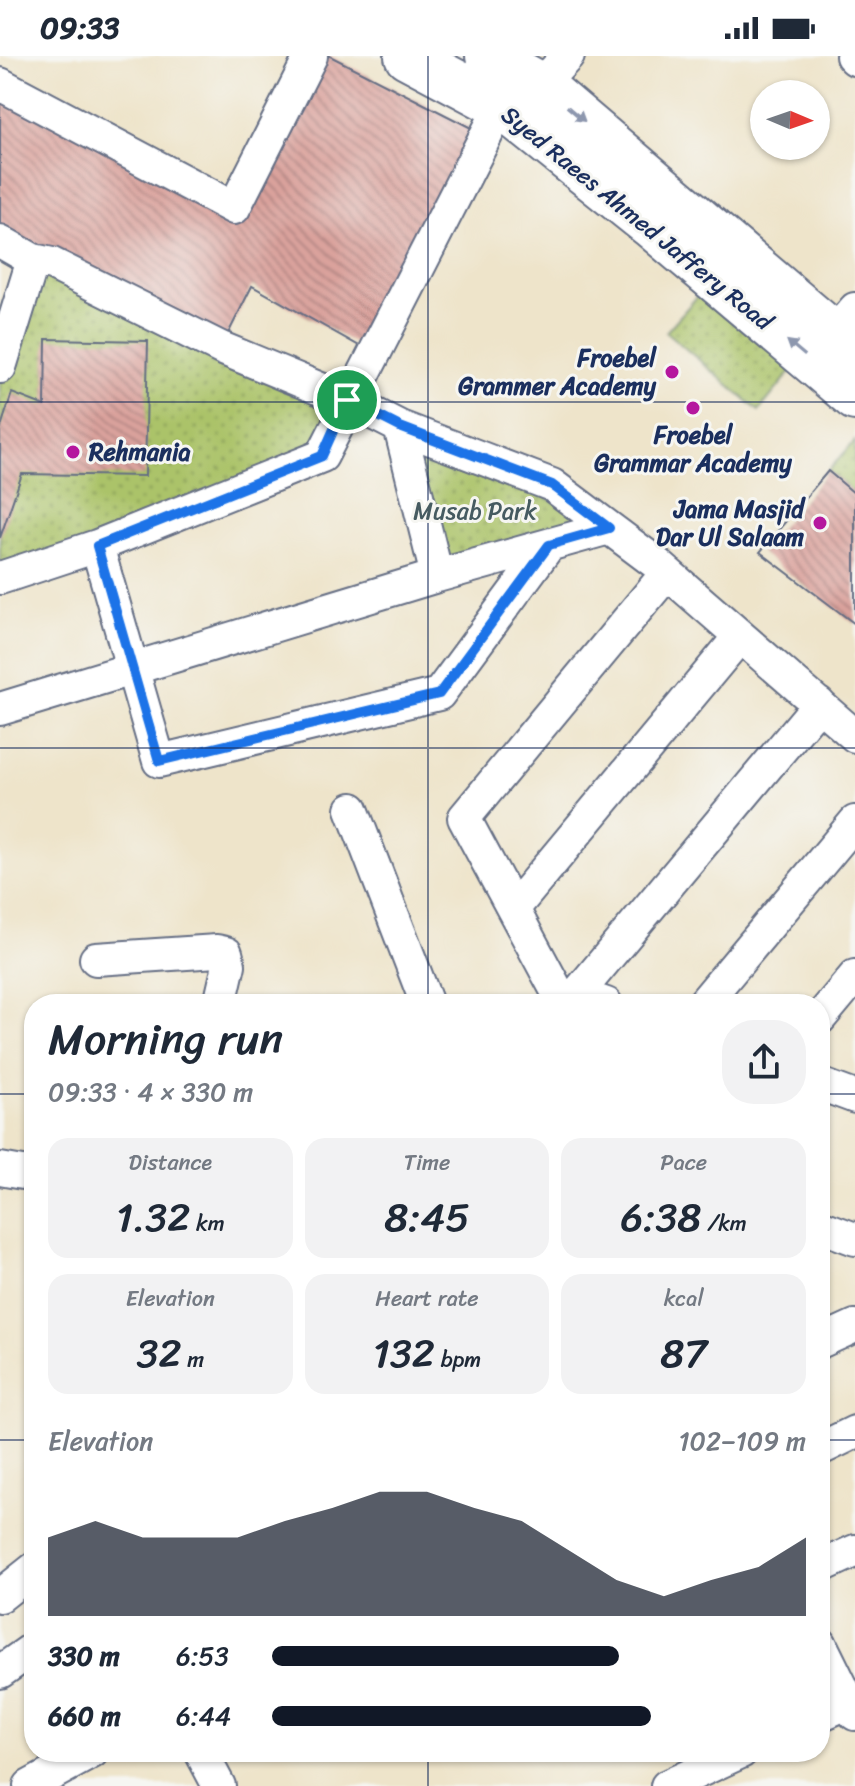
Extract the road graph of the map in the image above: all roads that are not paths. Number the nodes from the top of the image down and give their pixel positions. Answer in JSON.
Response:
{"nodes":[{"id":1,"x":311,"y":56,"type":"edge"},
{"id":2,"x":407,"y":56,"type":"edge"},
{"id":3,"x":488,"y":56,"type":"edge"},
{"id":4,"x":554,"y":71,"type":"edge"},
{"id":5,"x":0,"y":84,"type":"edge"},
{"id":6,"x":501,"y":106,"type":"junction"},
{"id":7,"x":0,"y":241,"type":"edge"},
{"id":8,"x":33,"y":260,"type":"junction"},
{"id":9,"x":848,"y":331,"type":"edge"},
{"id":10,"x":0,"y":367,"type":"edge"},
{"id":11,"x":855,"y":398,"type":"edge"},
{"id":12,"x":347,"y":400,"type":"junction"},
{"id":13,"x":400,"y":427,"type":"junction"},
{"id":14,"x":609,"y":528,"type":"junction"},
{"id":15,"x":549,"y":545,"type":"junction"},
{"id":16,"x":97,"y":546,"type":"junction"},
{"id":17,"x":667,"y":573,"type":"junction"},
{"id":18,"x":437,"y":576,"type":"junction"},
{"id":19,"x":0,"y":578,"type":"edge"},
{"id":20,"x":740,"y":636,"type":"junction"},
{"id":21,"x":132,"y":669,"type":"junction"},
{"id":22,"x":819,"y":704,"type":"junction"},
{"id":23,"x":0,"y":709,"type":"edge"},
{"id":24,"x":855,"y":736,"type":"edge"},
{"id":25,"x":352,"y":809,"type":"dead end"},
{"id":26,"x":855,"y":822,"type":"edge"},
{"id":27,"x":513,"y":909,"type":"junction"},
{"id":28,"x":96,"y":959,"type":"dead end"},
{"id":29,"x":855,"y":976,"type":"edge"},
{"id":30,"x":222,"y":994,"type":"edge"},
{"id":31,"x":423,"y":994,"type":"edge"},
{"id":32,"x":559,"y":994,"type":"edge"},
{"id":33,"x":596,"y":994,"type":"edge"},
{"id":34,"x":711,"y":994,"type":"edge"},
{"id":35,"x":830,"y":1006,"type":"edge"},
{"id":36,"x":830,"y":1088,"type":"edge"},
{"id":37,"x":855,"y":1097,"type":"edge"},
{"id":38,"x":0,"y":1169,"type":"edge"},
{"id":39,"x":24,"y":1173,"type":"edge"},
{"id":40,"x":830,"y":1230,"type":"edge"},
{"id":41,"x":855,"y":1239,"type":"edge"},
{"id":42,"x":855,"y":1326,"type":"edge"},
{"id":43,"x":830,"y":1337,"type":"edge"},
{"id":44,"x":855,"y":1432,"type":"edge"},
{"id":45,"x":830,"y":1444,"type":"edge"},
{"id":46,"x":855,"y":1551,"type":"edge"},
{"id":47,"x":830,"y":1562,"type":"edge"},
{"id":48,"x":24,"y":1577,"type":"edge"},
{"id":49,"x":0,"y":1596,"type":"edge"},
{"id":50,"x":24,"y":1655,"type":"edge"},
{"id":51,"x":836,"y":1657,"type":"edge"},
{"id":52,"x":0,"y":1672,"type":"edge"},
{"id":53,"x":852,"y":1708,"type":"edge"},
{"id":54,"x":830,"y":1713,"type":"edge"},
{"id":55,"x":74,"y":1762,"type":"edge"},
{"id":56,"x":206,"y":1762,"type":"edge"},
{"id":57,"x":719,"y":1762,"type":"edge"},
{"id":58,"x":30,"y":1786,"type":"edge"},
{"id":59,"x":219,"y":1786,"type":"edge"},
{"id":60,"x":667,"y":1786,"type":"edge"}],
"edges":[{"from":1,"to":5,"type":"street"},
{"from":2,"to":6,"type":"main road","name":"Syed Raees Ahmed Jaffery Road"},
{"from":3,"to":4,"type":"main road","name":"Syed Raees Ahmed Jaffery Road"},
{"from":4,"to":9,"type":"main road","name":"Syed Raees Ahmed Jaffery Road","one_way":true},
{"from":11,"to":6,"type":"main road","name":"Syed Raees Ahmed Jaffery Road","one_way":true},
{"from":6,"to":12,"type":"street"},
{"from":7,"to":8,"type":"street"},
{"from":8,"to":10,"type":"street"},
{"from":8,"to":12,"type":"street"},
{"from":12,"to":13,"type":"street"},
{"from":12,"to":16,"type":"street"},
{"from":13,"to":14,"type":"street"},
{"from":13,"to":18,"type":"street"},
{"from":14,"to":15,"type":"street"},
{"from":14,"to":17,"type":"street"},
{"from":15,"to":18,"type":"street"},
{"from":15,"to":21,"type":"street"},
{"from":16,"to":19,"type":"street"},
{"from":16,"to":21,"type":"street"},
{"from":17,"to":20,"type":"street"},
{"from":17,"to":27,"type":"street"},
{"from":18,"to":21,"type":"street"},
{"from":20,"to":22,"type":"street"},
{"from":20,"to":27,"type":"street"},
{"from":21,"to":23,"type":"street"},
{"from":22,"to":24,"type":"street"},
{"from":22,"to":33,"type":"street"},
{"from":25,"to":31,"type":"street"},
{"from":26,"to":34,"type":"street"},
{"from":27,"to":32,"type":"street"},
{"from":28,"to":30,"type":"street"},
{"from":29,"to":35,"type":"street"},
{"from":36,"to":37,"type":"street"},
{"from":38,"to":39,"type":"street"},
{"from":40,"to":41,"type":"street"},
{"from":42,"to":43,"type":"street"},
{"from":44,"to":45,"type":"street"},
{"from":46,"to":47,"type":"street"},
{"from":48,"to":49,"type":"street"},
{"from":50,"to":52,"type":"street"},
{"from":51,"to":53,"type":"street"},
{"from":53,"to":54,"type":"street"},
{"from":55,"to":58,"type":"street"},
{"from":56,"to":59,"type":"street"},
{"from":57,"to":60,"type":"street"}]}
